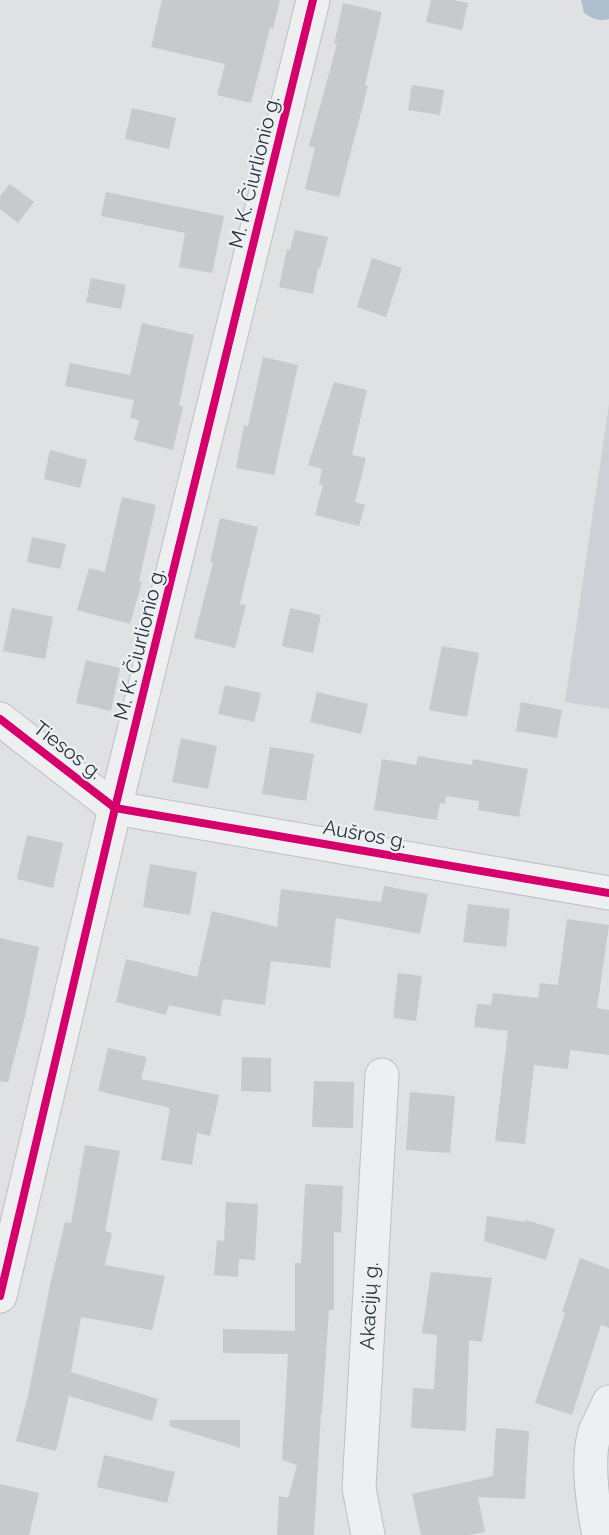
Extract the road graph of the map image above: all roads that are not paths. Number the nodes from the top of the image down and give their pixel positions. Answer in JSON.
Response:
{"nodes":[{"id":1,"x":313,"y":0,"type":"edge"},
{"id":2,"x":0,"y":719,"type":"edge"},
{"id":3,"x":115,"y":807,"type":"junction"},
{"id":4,"x":609,"y":893,"type":"edge"},
{"id":5,"x":382,"y":1075,"type":"dead end"},
{"id":6,"x":0,"y":1296,"type":"edge"},
{"id":7,"x":609,"y":1402,"type":"edge"},
{"id":8,"x":368,"y":1535,"type":"edge"},
{"id":9,"x":599,"y":1535,"type":"edge"}],
"edges":[{"from":1,"to":3,"type":"street","name":"M. K. Čiurlionio g."},
{"from":2,"to":3,"type":"street","name":"Tiesos g."},
{"from":3,"to":4,"type":"street","name":"Aušros g."},
{"from":3,"to":6,"type":"street","name":"M. K. Čiurlionio g."},
{"from":5,"to":8,"type":"street","name":"Akacijų g."},
{"from":7,"to":9,"type":"street"}]}
